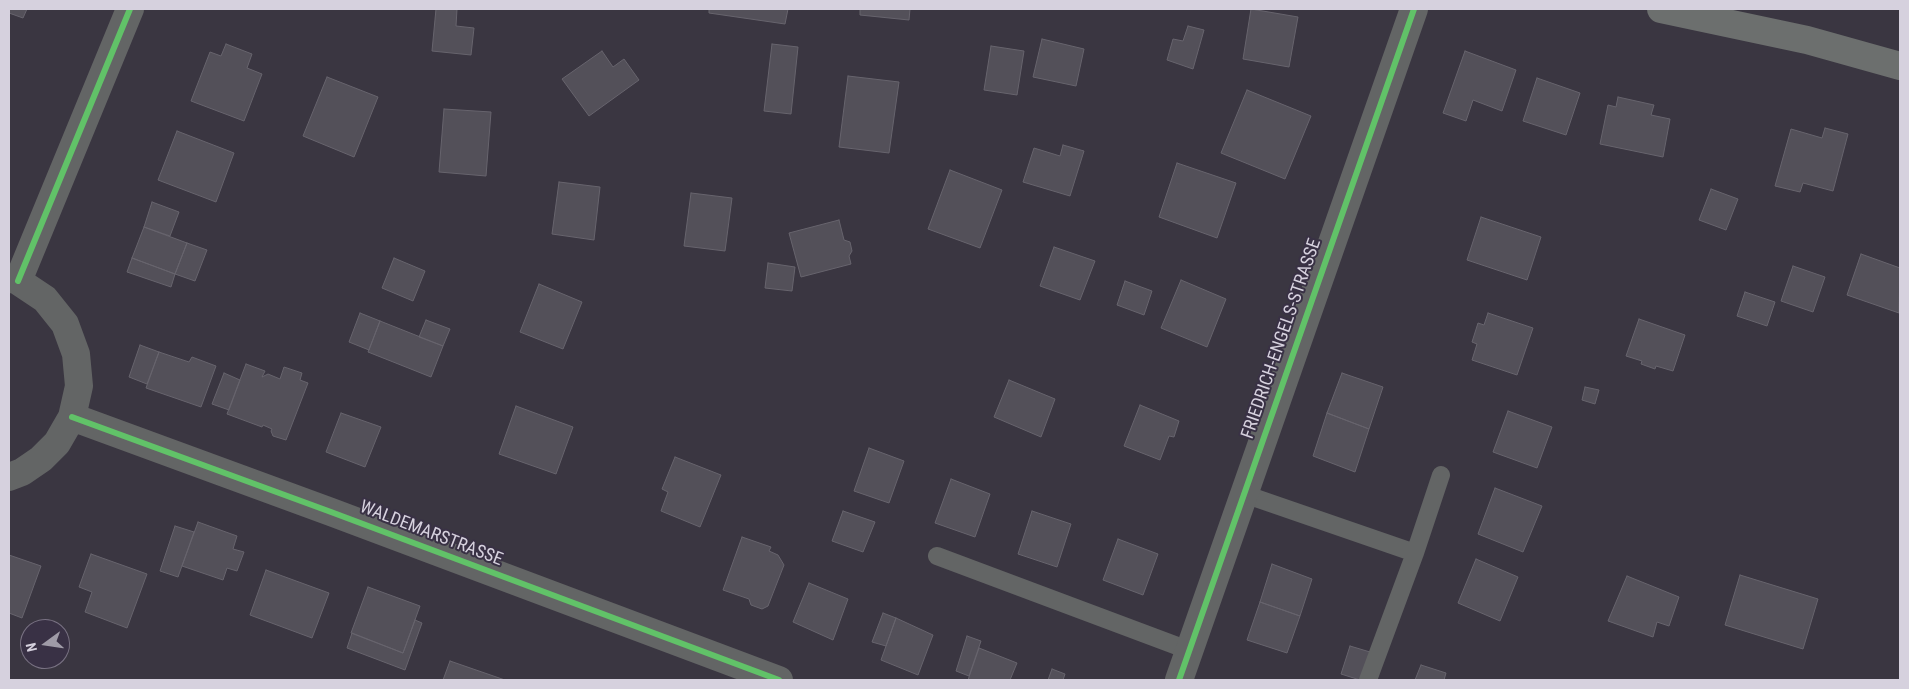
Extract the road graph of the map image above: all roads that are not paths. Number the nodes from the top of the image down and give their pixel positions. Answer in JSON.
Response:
{"nodes":[{"id":1,"x":130,"y":9,"type":"edge"},
{"id":2,"x":1414,"y":9,"type":"edge"},
{"id":3,"x":1661,"y":9,"type":"edge"},
{"id":4,"x":1900,"y":66,"type":"edge"},
{"id":5,"x":14,"y":280,"type":"edge"},
{"id":6,"x":72,"y":417,"type":"junction"},
{"id":7,"x":1441,"y":475,"type":"dead end"},
{"id":8,"x":9,"y":477,"type":"edge"},
{"id":9,"x":1244,"y":494,"type":"junction"},
{"id":10,"x":1415,"y":553,"type":"junction"},
{"id":11,"x":937,"y":556,"type":"dead end"},
{"id":12,"x":1188,"y":650,"type":"junction"},
{"id":13,"x":778,"y":680,"type":"edge"},
{"id":14,"x":1179,"y":680,"type":"edge"},
{"id":15,"x":1368,"y":680,"type":"edge"}],
"edges":[{"from":1,"to":5,"type":"street"},
{"from":2,"to":9,"type":"street","name":"FRIEDRICH-ENGELS-STRASSE"},
{"from":3,"to":4,"type":"main road"},
{"from":5,"to":6,"type":"street"},
{"from":6,"to":8,"type":"street"},
{"from":6,"to":13,"type":"street","name":"WALDEMARSTRASSE"},
{"from":7,"to":10,"type":"lane"},
{"from":9,"to":10,"type":"lane"},
{"from":9,"to":12,"type":"street","name":"FRIEDRICH-ENGELS-STRASSE"},
{"from":10,"to":15,"type":"lane"},
{"from":11,"to":12,"type":"lane"},
{"from":12,"to":14,"type":"street","name":"FRIEDRICH-ENGELS-STRASSE"}]}
